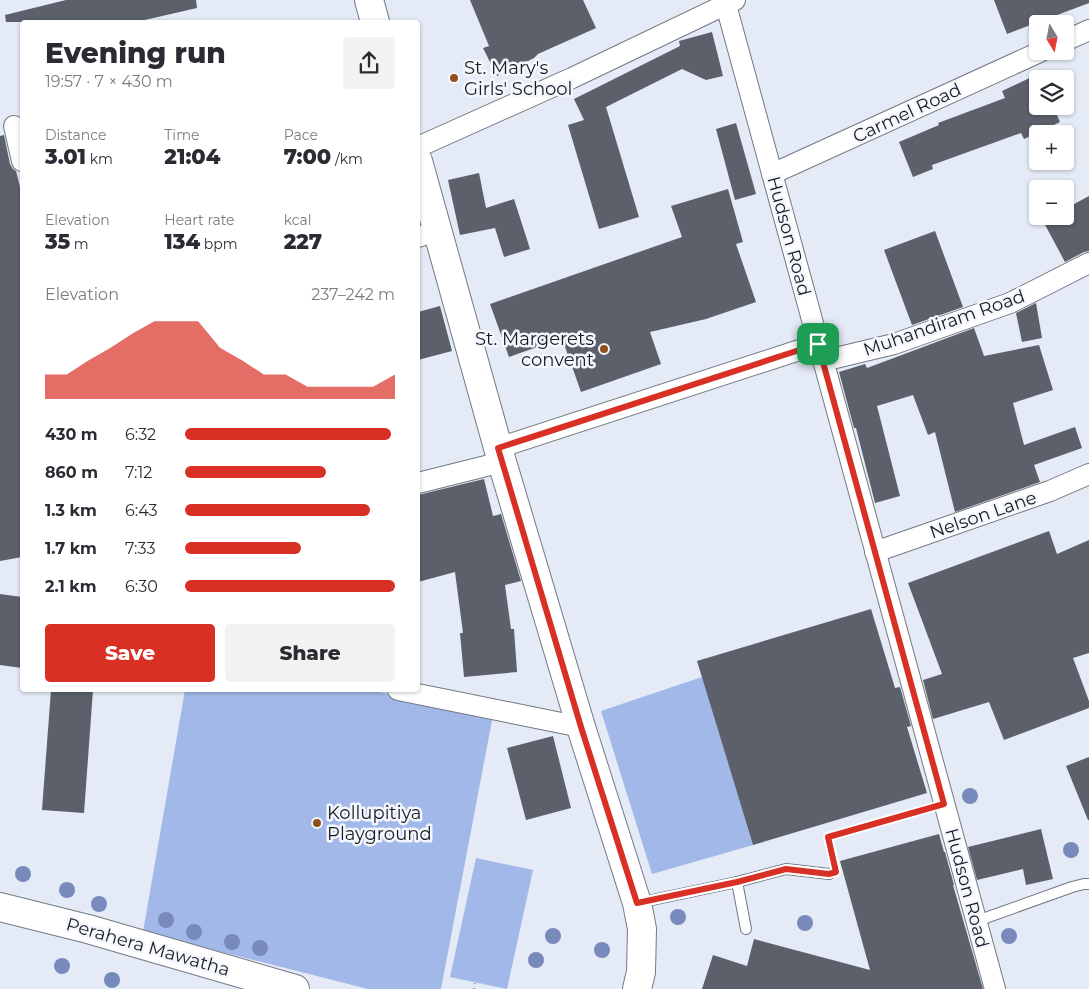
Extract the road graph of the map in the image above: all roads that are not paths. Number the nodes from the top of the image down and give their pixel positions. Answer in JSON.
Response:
{"nodes":[{"id":1,"x":368,"y":0,"type":"edge"},
{"id":2,"x":731,"y":2,"type":"edge"},
{"id":3,"x":374,"y":20,"type":"edge"},
{"id":4,"x":1089,"y":30,"type":"edge"},
{"id":5,"x":1074,"y":36,"type":"edge"},
{"id":6,"x":1029,"y":57,"type":"edge"},
{"id":7,"x":12,"y":127,"type":"edge"},
{"id":8,"x":420,"y":146,"type":"edge"},
{"id":9,"x":20,"y":154,"type":"edge"},
{"id":10,"x":772,"y":174,"type":"junction"},
{"id":11,"x":420,"y":176,"type":"edge"},
{"id":12,"x":428,"y":234,"type":"edge"},
{"id":13,"x":1089,"y":263,"type":"edge"},
{"id":14,"x":821,"y":352,"type":"junction"},
{"id":15,"x":500,"y":455,"type":"junction"},
{"id":16,"x":1089,"y":474,"type":"edge"},
{"id":17,"x":420,"y":482,"type":"edge"},
{"id":18,"x":876,"y":552,"type":"junction"},
{"id":19,"x":408,"y":692,"type":"edge"},
{"id":20,"x":581,"y":727,"type":"junction"},
{"id":21,"x":829,"y":874,"type":"road end"},
{"id":22,"x":737,"y":882,"type":"junction"},
{"id":23,"x":1089,"y":884,"type":"edge"},
{"id":24,"x":637,"y":903,"type":"junction"},
{"id":25,"x":0,"y":907,"type":"edge"},
{"id":26,"x":976,"y":921,"type":"junction"},
{"id":27,"x":746,"y":929,"type":"dead end"},
{"id":28,"x":295,"y":989,"type":"edge"},
{"id":29,"x":637,"y":989,"type":"edge"},
{"id":30,"x":995,"y":989,"type":"edge"}],
"edges":[{"from":1,"to":3,"type":"street"},
{"from":2,"to":8,"type":"street"},
{"from":2,"to":10,"type":"street","name":"Hudson Road"},
{"from":4,"to":5,"type":"street"},
{"from":6,"to":10,"type":"street","name":"Carmel Road"},
{"from":7,"to":9,"type":"street"},
{"from":10,"to":14,"type":"street","name":"Hudson Road"},
{"from":11,"to":12,"type":"street"},
{"from":12,"to":15,"type":"street"},
{"from":13,"to":14,"type":"street","name":"Muhandiram Road"},
{"from":14,"to":15,"type":"street","name":"Muhandiram Road"},
{"from":14,"to":18,"type":"street","name":"Hudson Road"},
{"from":15,"to":17,"type":"street","name":"Muhandiram Road"},
{"from":15,"to":20,"type":"street"},
{"from":16,"to":18,"type":"street","name":"Nelson Lane"},
{"from":18,"to":26,"type":"street","name":"Hudson Road"},
{"from":19,"to":20,"type":"street"},
{"from":20,"to":24,"type":"street"},
{"from":21,"to":22,"type":"lane"},
{"from":22,"to":24,"type":"lane"},
{"from":22,"to":27,"type":"lane"},
{"from":23,"to":26,"type":"lane"},
{"from":24,"to":29,"type":"street"},
{"from":25,"to":28,"type":"street","name":"Perahera Mawatha"},
{"from":26,"to":30,"type":"street","name":"Hudson Road"}]}
